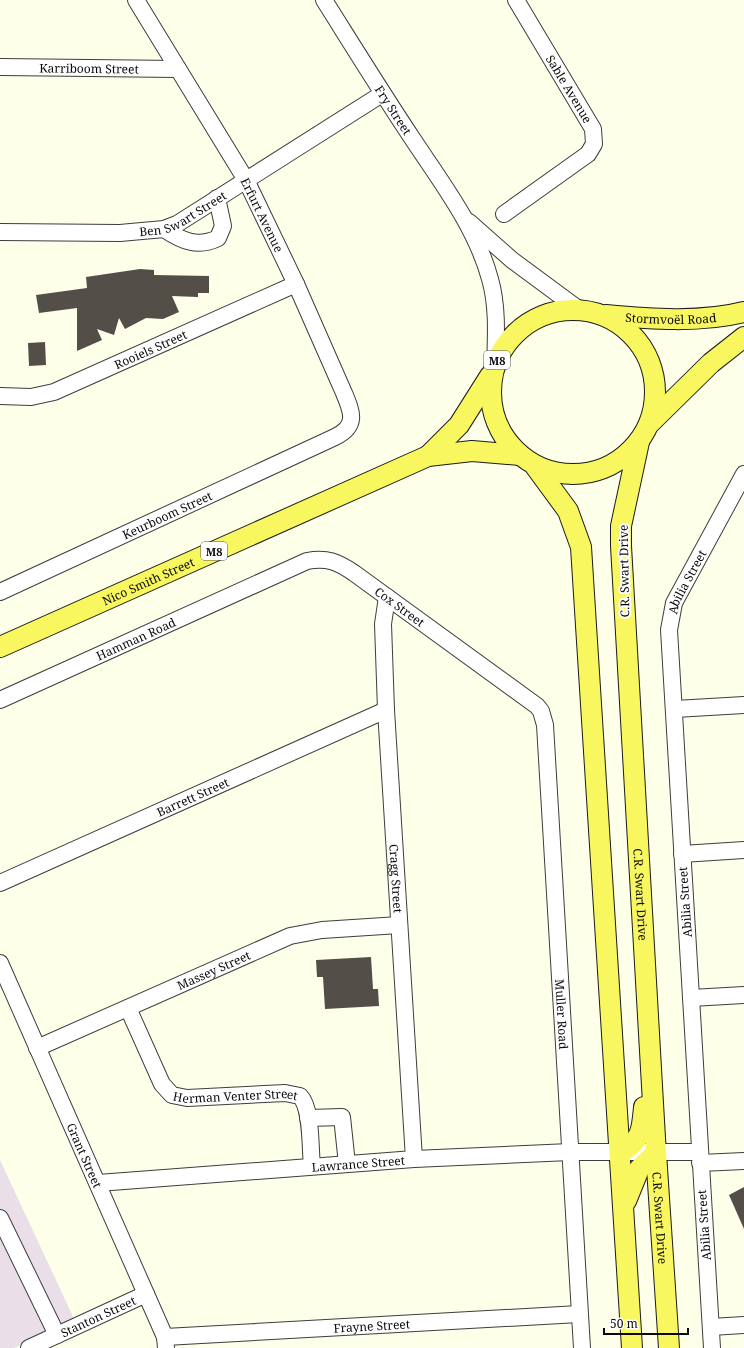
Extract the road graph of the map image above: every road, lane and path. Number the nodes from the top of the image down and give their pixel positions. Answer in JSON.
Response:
{"nodes":[{"id":1,"x":136,"y":0,"type":"edge"},
{"id":2,"x":324,"y":0,"type":"edge"},
{"id":3,"x":516,"y":0,"type":"edge"},
{"id":4,"x":0,"y":67,"type":"edge"},
{"id":5,"x":178,"y":69,"type":"junction"},
{"id":6,"x":382,"y":94,"type":"junction"},
{"id":7,"x":246,"y":180,"type":"junction"},
{"id":8,"x":217,"y":198,"type":"junction"},
{"id":9,"x":504,"y":214,"type":"dead end"},
{"id":10,"x":465,"y":218,"type":"junction"},
{"id":11,"x":164,"y":229,"type":"junction"},
{"id":12,"x":0,"y":232,"type":"edge"},
{"id":13,"x":296,"y":284,"type":"junction"},
{"id":14,"x":590,"y":312,"type":"junction"},
{"id":15,"x":744,"y":312,"type":"edge"},
{"id":16,"x":744,"y":337,"type":"edge"},
{"id":17,"x":494,"y":368,"type":"junction"},
{"id":18,"x":0,"y":396,"type":"edge"},
{"id":19,"x":650,"y":423,"type":"junction"},
{"id":20,"x":335,"y":437,"type":"joint"},
{"id":21,"x":639,"y":442,"type":"junction"},
{"id":22,"x":428,"y":456,"type":"junction"},
{"id":23,"x":528,"y":460,"type":"junction"},
{"id":24,"x":744,"y":474,"type":"edge"},
{"id":25,"x":740,"y":492,"type":"edge"},
{"id":26,"x":272,"y":578,"type":"joint"},
{"id":27,"x":0,"y":592,"type":"edge"},
{"id":28,"x":388,"y":598,"type":"junction"},
{"id":29,"x":0,"y":647,"type":"edge"},
{"id":30,"x":518,"y":691,"type":"joint"},
{"id":31,"x":0,"y":700,"type":"edge"},
{"id":32,"x":744,"y":705,"type":"edge"},
{"id":33,"x":675,"y":709,"type":"junction"},
{"id":34,"x":386,"y":710,"type":"junction"},
{"id":35,"x":744,"y":850,"type":"edge"},
{"id":36,"x":682,"y":854,"type":"junction"},
{"id":37,"x":0,"y":883,"type":"edge"},
{"id":38,"x":399,"y":925,"type":"junction"},
{"id":39,"x":0,"y":963,"type":"edge"},
{"id":40,"x":744,"y":995,"type":"edge"},
{"id":41,"x":692,"y":998,"type":"junction"},
{"id":42,"x":128,"y":1008,"type":"junction"},
{"id":43,"x":37,"y":1048,"type":"junction"},
{"id":44,"x":651,"y":1078,"type":"junction"},
{"id":45,"x":308,"y":1118,"type":"junction"},
{"id":46,"x":570,"y":1152,"type":"junction"},
{"id":47,"x":620,"y":1153,"type":"junction"},
{"id":48,"x":656,"y":1153,"type":"junction"},
{"id":49,"x":700,"y":1157,"type":"junction"},
{"id":50,"x":414,"y":1160,"type":"junction"},
{"id":51,"x":744,"y":1161,"type":"edge"},
{"id":52,"x":347,"y":1164,"type":"junction"},
{"id":53,"x":312,"y":1166,"type":"junction"},
{"id":54,"x":98,"y":1183,"type":"junction"},
{"id":55,"x":623,"y":1207,"type":"junction"},
{"id":56,"x":0,"y":1218,"type":"edge"},
{"id":57,"x":146,"y":1294,"type":"junction"},
{"id":58,"x":579,"y":1314,"type":"junction"},
{"id":59,"x":744,"y":1325,"type":"edge"},
{"id":60,"x":711,"y":1327,"type":"junction"},
{"id":61,"x":57,"y":1335,"type":"junction"},
{"id":62,"x":165,"y":1343,"type":"edge"},
{"id":63,"x":29,"y":1348,"type":"edge"},
{"id":64,"x":582,"y":1348,"type":"edge"},
{"id":65,"x":632,"y":1348,"type":"edge"},
{"id":66,"x":669,"y":1348,"type":"edge"},
{"id":67,"x":712,"y":1348,"type":"edge"}],
"edges":[{"from":1,"to":5,"type":"street","name":"Erfurt Avenue"},
{"from":2,"to":6,"type":"street","name":"Fry Street"},
{"from":3,"to":9,"type":"street","name":"Sable Avenue"},
{"from":4,"to":5,"type":"street","name":"Karriboom Street"},
{"from":5,"to":7,"type":"street","name":"Erfurt Avenue"},
{"from":6,"to":7,"type":"street","name":"Ben Swart Street"},
{"from":6,"to":10,"type":"street","name":"Fry Street"},
{"from":7,"to":8,"type":"street","name":"Ben Swart Street"},
{"from":7,"to":13,"type":"street","name":"Erfurt Avenue"},
{"from":8,"to":11,"type":"street","name":"Ben Swart Street"},
{"from":8,"to":11,"type":"street"},
{"from":10,"to":14,"type":"street","name":"Fry Street"},
{"from":10,"to":17,"type":"street","name":"Fry Street"},
{"from":11,"to":12,"type":"street","name":"Ben Swart Street"},
{"from":13,"to":18,"type":"street","name":"Rooiels Street"},
{"from":13,"to":20,"type":"street","name":"Erfurt Avenue"},
{"from":14,"to":15,"type":"main road","name":"Stormvoël Road","number":"M8"},
{"from":14,"to":17,"type":"main road","name":"Stormvoël Road","number":"M8"},
{"from":14,"to":19,"type":"main road","name":"Stormvoël Road","number":"M8"},
{"from":16,"to":19,"type":"main road","name":"Stormvoël Road","number":"M8"},
{"from":17,"to":22,"type":"main road","name":"Nico Smith Street","number":"M8"},
{"from":17,"to":23,"type":"main road","name":"Stormvoël Road","number":"M8"},
{"from":19,"to":21,"type":"main road","name":"Stormvoël Road","number":"M8"},
{"from":20,"to":27,"type":"street","name":"Keurboom Street"},
{"from":21,"to":23,"type":"main road","name":"Stormvoël Road","number":"M8"},
{"from":21,"to":44,"type":"main road","name":"C.R. Swart Drive"},
{"from":22,"to":23,"type":"main road","name":"Nico Smith Street","number":"M8"},
{"from":22,"to":29,"type":"main road","name":"Nico Smith Street","number":"M8"},
{"from":23,"to":47,"type":"main road"},
{"from":24,"to":25,"type":"street","name":"Abilia Street"},
{"from":25,"to":33,"type":"street","name":"Abilia Street"},
{"from":26,"to":28,"type":"street","name":"Cox Street"},
{"from":26,"to":31,"type":"street","name":"Hamman Road"},
{"from":28,"to":30,"type":"street","name":"Cox Street"},
{"from":28,"to":34,"type":"street","name":"Cragg Street"},
{"from":30,"to":46,"type":"street","name":"Muller Road"},
{"from":32,"to":33,"type":"street"},
{"from":33,"to":36,"type":"street","name":"Abilia Street"},
{"from":34,"to":37,"type":"street","name":"Barrett Street"},
{"from":34,"to":38,"type":"street","name":"Cragg Street"},
{"from":35,"to":36,"type":"street"},
{"from":36,"to":41,"type":"street","name":"Abilia Street"},
{"from":38,"to":42,"type":"street","name":"Massey Street"},
{"from":38,"to":50,"type":"street","name":"Cragg Street"},
{"from":39,"to":43,"type":"street","name":"Grant Street"},
{"from":40,"to":41,"type":"street"},
{"from":41,"to":49,"type":"street","name":"Abilia Street"},
{"from":42,"to":43,"type":"street","name":"Massey Street"},
{"from":42,"to":45,"type":"street","name":"Herman Venter Street"},
{"from":43,"to":54,"type":"street","name":"Grant Street"},
{"from":44,"to":47,"type":"main road"},
{"from":44,"to":48,"type":"main road","name":"C.R. Swart Drive"},
{"from":45,"to":52,"type":"street"},
{"from":45,"to":53,"type":"street","name":"Herman Venter Street"},
{"from":46,"to":47,"type":"street","name":"Lawrance Street"},
{"from":46,"to":50,"type":"street","name":"Lawrance Street"},
{"from":46,"to":58,"type":"street","name":"Muller Road"},
{"from":47,"to":48,"type":"street","name":"Lawrance Street"},
{"from":47,"to":55,"type":"main road"},
{"from":48,"to":49,"type":"street","name":"Lawrance Street"},
{"from":48,"to":55,"type":"main road"},
{"from":48,"to":66,"type":"main road","name":"C.R. Swart Drive"},
{"from":49,"to":51,"type":"street","name":"Lawrance Street"},
{"from":49,"to":60,"type":"street","name":"Abilia Street"},
{"from":50,"to":52,"type":"street","name":"Lawrance Street"},
{"from":52,"to":53,"type":"street","name":"Lawrance Street"},
{"from":53,"to":54,"type":"street","name":"Lawrance Street"},
{"from":54,"to":57,"type":"street","name":"Grant Street"},
{"from":55,"to":65,"type":"main road"},
{"from":56,"to":61,"type":"street"},
{"from":57,"to":61,"type":"street","name":"Stanton Street"},
{"from":57,"to":62,"type":"street","name":"Grant Street"},
{"from":58,"to":62,"type":"street","name":"Frayne Street"},
{"from":58,"to":64,"type":"street","name":"Muller Road"},
{"from":59,"to":60,"type":"street"},
{"from":60,"to":67,"type":"street","name":"Abilia Street"},
{"from":61,"to":63,"type":"street","name":"Stanton Street"}]}
